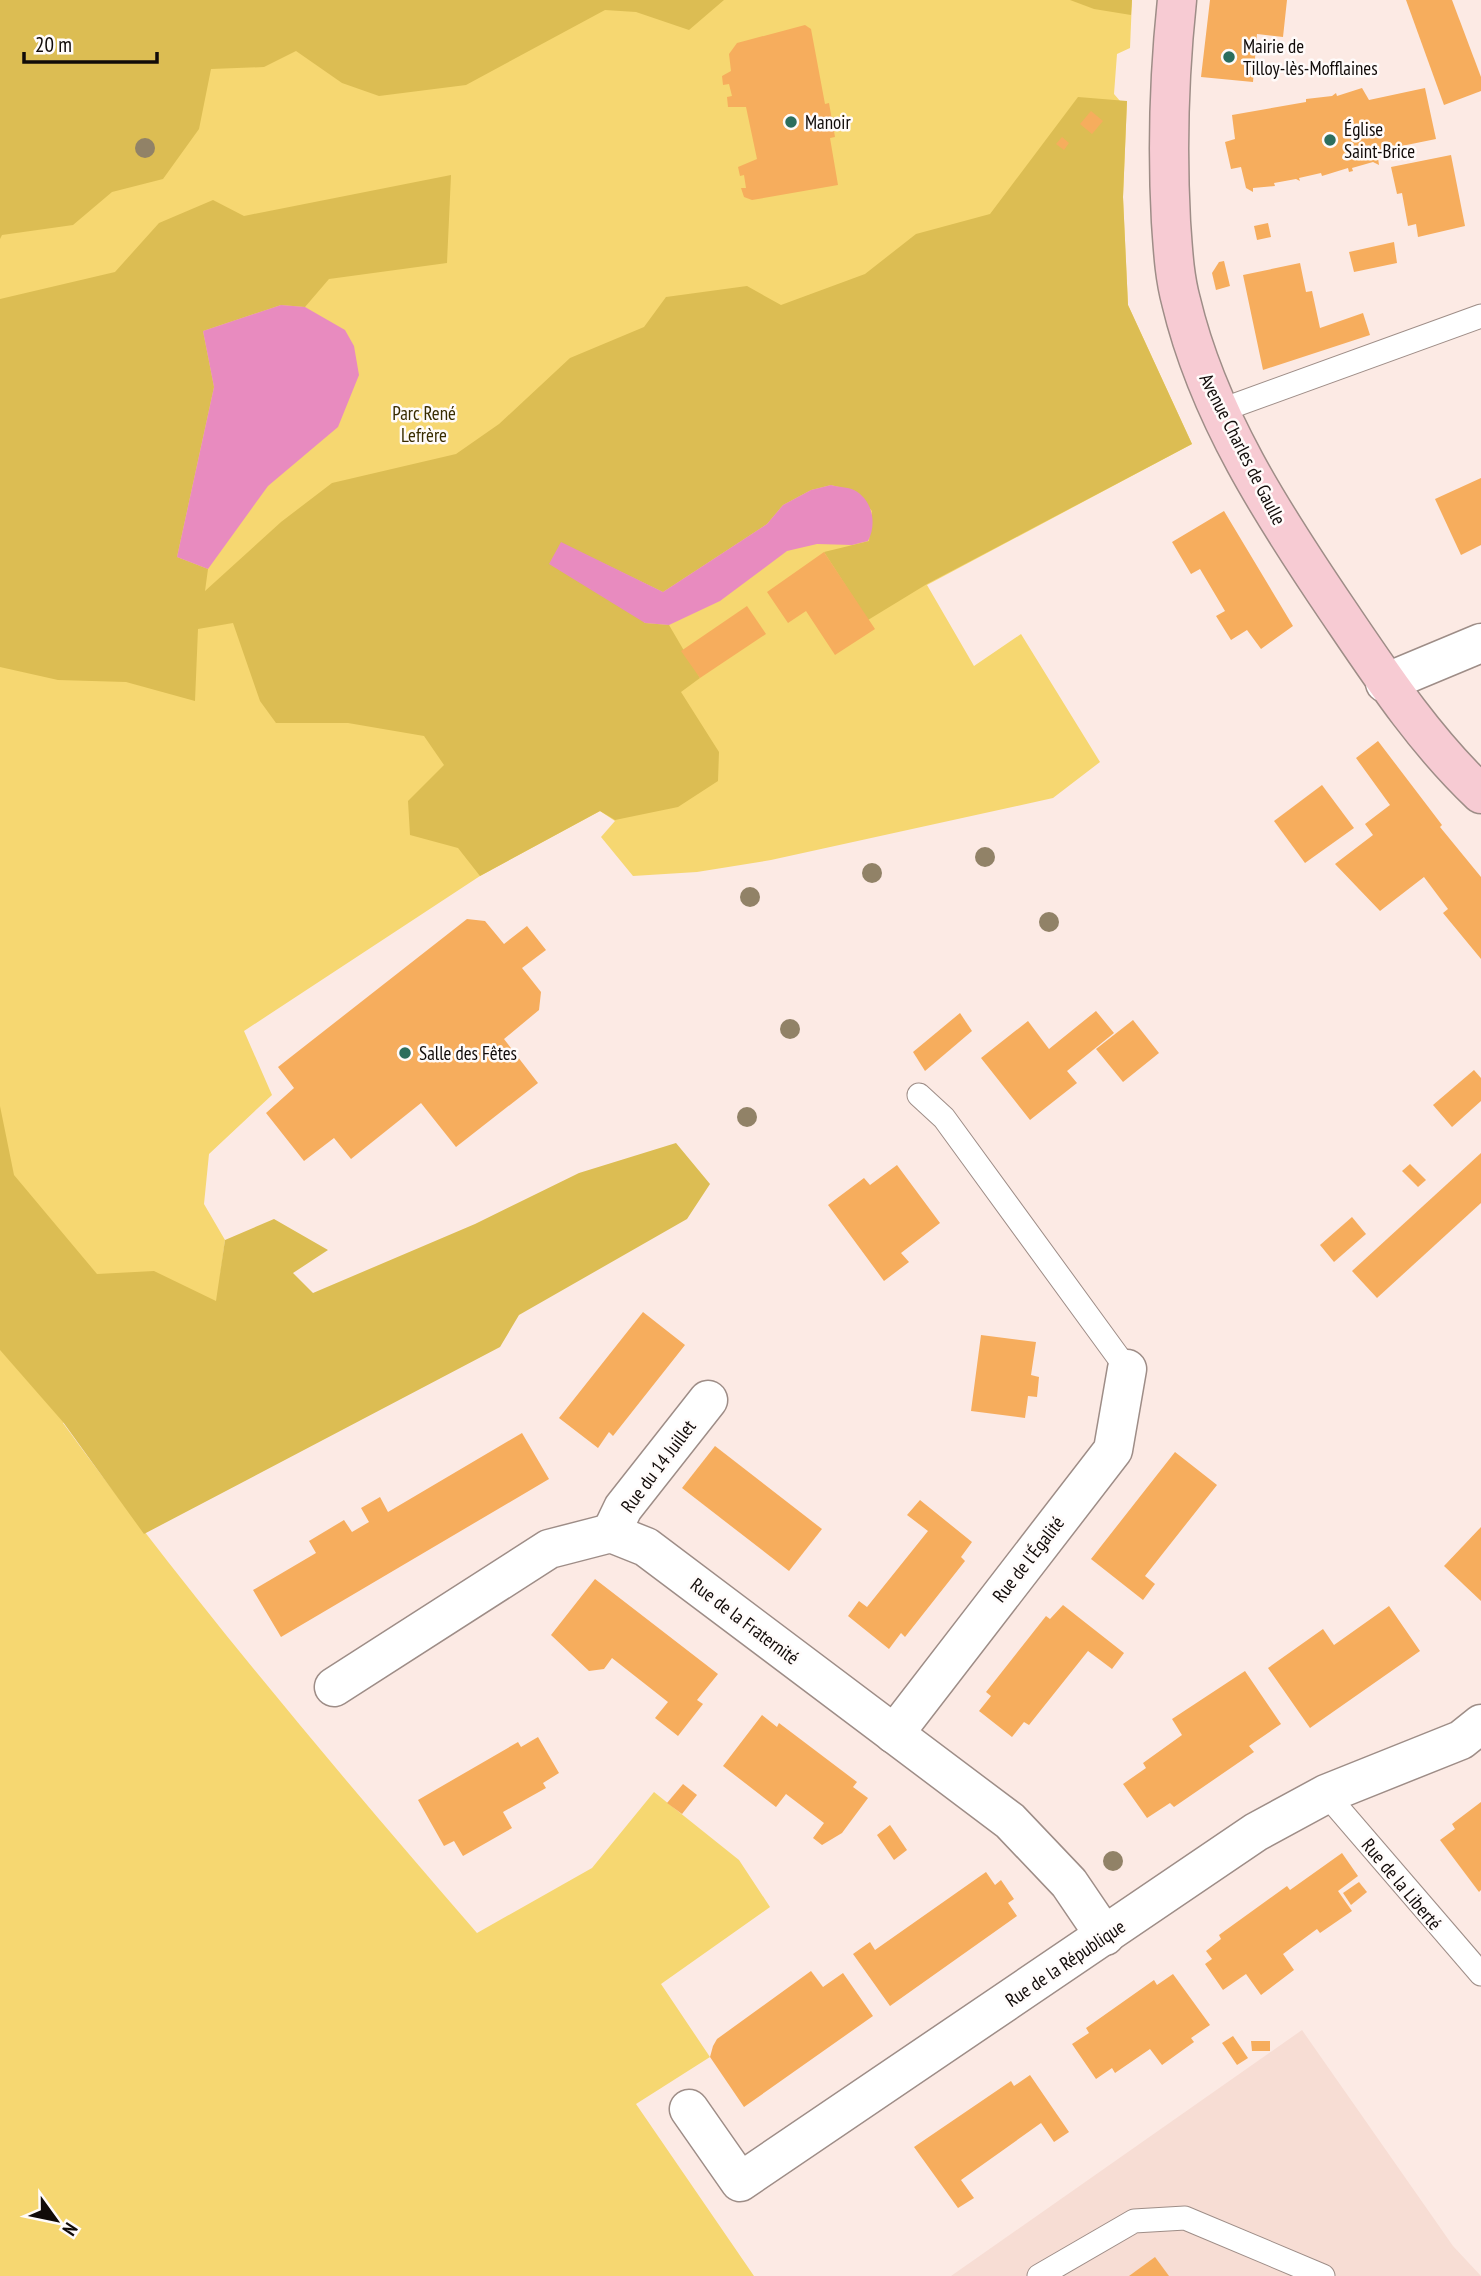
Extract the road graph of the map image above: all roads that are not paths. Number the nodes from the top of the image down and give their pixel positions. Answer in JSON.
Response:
{"nodes":[{"id":1,"x":1177,"y":0,"type":"edge"},
{"id":2,"x":1481,"y":316,"type":"edge"},
{"id":3,"x":1219,"y":411,"type":"junction"},
{"id":4,"x":1481,"y":643,"type":"edge"},
{"id":5,"x":1385,"y":683,"type":"junction"},
{"id":6,"x":1481,"y":794,"type":"edge"},
{"id":7,"x":919,"y":1095,"type":"dead end"},
{"id":8,"x":1127,"y":1369,"type":"joint"},
{"id":9,"x":708,"y":1400,"type":"dead end"},
{"id":10,"x":611,"y":1533,"type":"junction"},
{"id":11,"x":334,"y":1687,"type":"dead end"},
{"id":12,"x":1481,"y":1724,"type":"edge"},
{"id":13,"x":894,"y":1734,"type":"junction"},
{"id":14,"x":1326,"y":1794,"type":"junction"},
{"id":15,"x":1105,"y":1936,"type":"junction"},
{"id":16,"x":1481,"y":1973,"type":"edge"},
{"id":17,"x":689,"y":2109,"type":"dead end"},
{"id":18,"x":1040,"y":2276,"type":"edge"},
{"id":19,"x":1324,"y":2276,"type":"edge"}],
"edges":[{"from":1,"to":3,"type":"street","name":"Avenue Charles de Gaulle"},
{"from":2,"to":3,"type":"lane"},
{"from":3,"to":5,"type":"street","name":"Avenue Charles de Gaulle"},
{"from":4,"to":5,"type":"street"},
{"from":5,"to":6,"type":"street","name":"Avenue Charles de Gaulle"},
{"from":7,"to":8,"type":"lane"},
{"from":8,"to":13,"type":"street","name":"Rue de l'Égalité"},
{"from":9,"to":10,"type":"street","name":"Rue du 14 Juillet"},
{"from":10,"to":11,"type":"street"},
{"from":10,"to":13,"type":"street","name":"Rue de la Fraternité"},
{"from":12,"to":14,"type":"street","name":"Rue de la République"},
{"from":13,"to":15,"type":"street","name":"Rue de la Fraternité"},
{"from":14,"to":15,"type":"street","name":"Rue de la République"},
{"from":14,"to":16,"type":"lane","name":"Rue de la Liberté"},
{"from":15,"to":17,"type":"street","name":"Rue de la République"},
{"from":18,"to":19,"type":"lane"}]}
